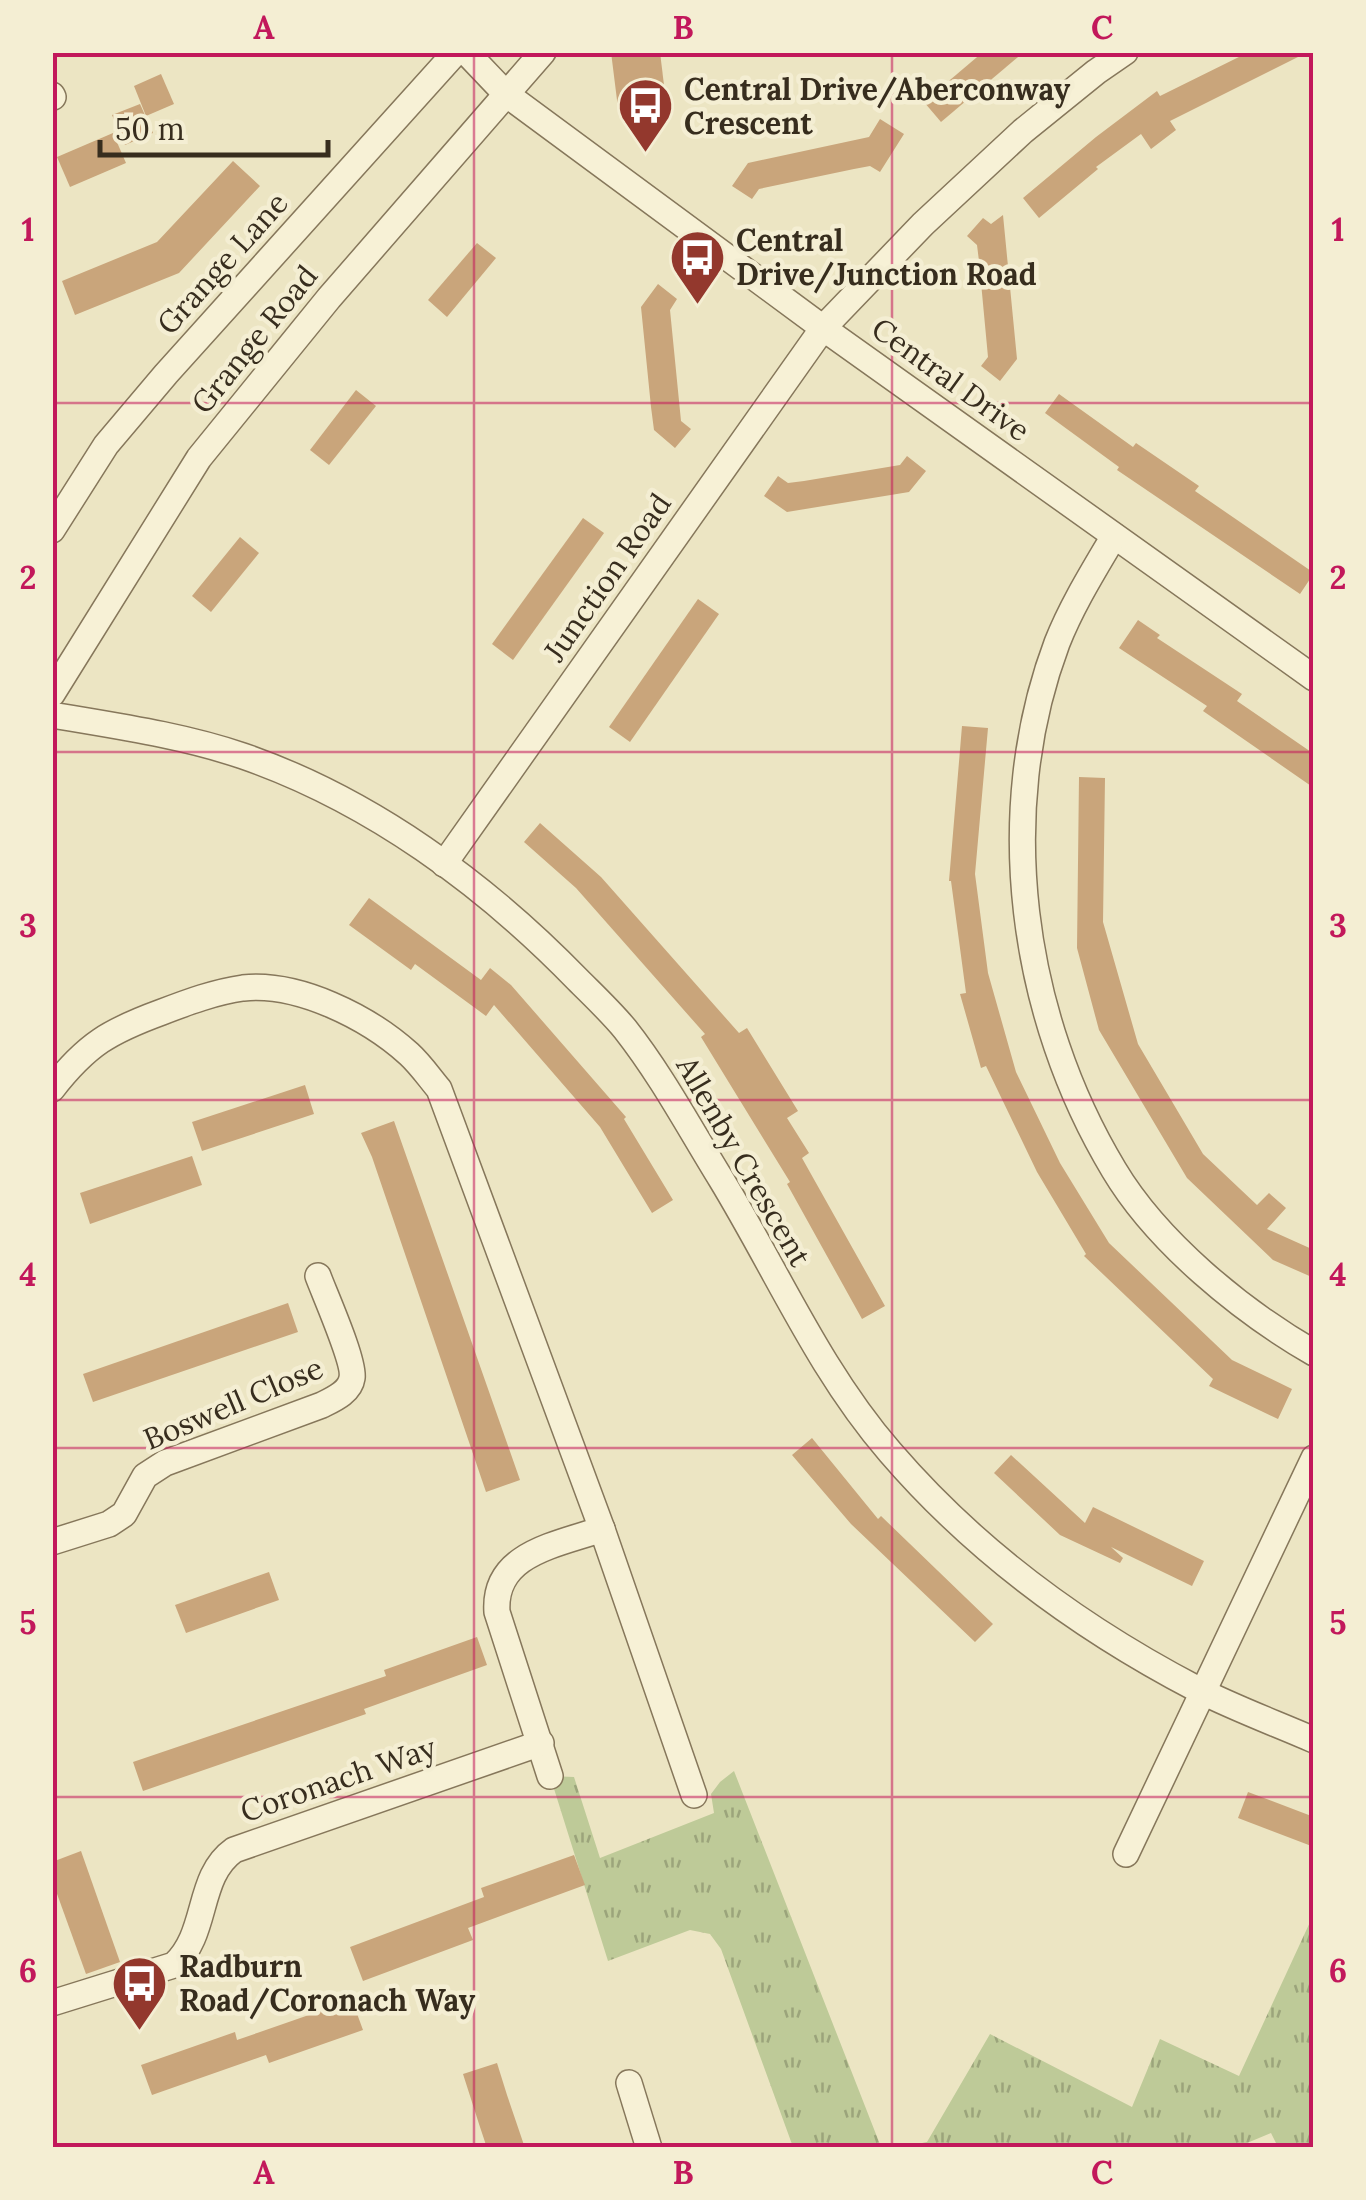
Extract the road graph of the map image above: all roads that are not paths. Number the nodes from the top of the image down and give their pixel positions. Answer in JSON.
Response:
{"nodes":[{"id":1,"x":456,"y":52,"type":"edge"},
{"id":2,"x":466,"y":52,"type":"edge"},
{"id":3,"x":543,"y":52,"type":"edge"},
{"id":4,"x":1125,"y":52,"type":"edge"},
{"id":5,"x":506,"y":94,"type":"junction"},
{"id":6,"x":823,"y":328,"type":"junction"},
{"id":7,"x":52,"y":530,"type":"edge"},
{"id":8,"x":1114,"y":536,"type":"junction"},
{"id":9,"x":1314,"y":678,"type":"edge"},
{"id":10,"x":52,"y":694,"type":"edge"},
{"id":11,"x":52,"y":715,"type":"edge"},
{"id":12,"x":444,"y":864,"type":"junction"},
{"id":13,"x":52,"y":1089,"type":"edge"},
{"id":14,"x":318,"y":1276,"type":"dead end"},
{"id":15,"x":1314,"y":1353,"type":"edge"},
{"id":16,"x":1314,"y":1458,"type":"edge"},
{"id":17,"x":602,"y":1529,"type":"junction"},
{"id":18,"x":52,"y":1542,"type":"edge"},
{"id":19,"x":1200,"y":1691,"type":"junction"},
{"id":20,"x":1314,"y":1740,"type":"edge"},
{"id":21,"x":541,"y":1743,"type":"junction"},
{"id":22,"x":550,"y":1776,"type":"dead end"},
{"id":23,"x":694,"y":1795,"type":"dead end"},
{"id":24,"x":1126,"y":1854,"type":"dead end"},
{"id":25,"x":52,"y":2004,"type":"edge"},
{"id":26,"x":629,"y":2083,"type":"dead end"},
{"id":27,"x":649,"y":2148,"type":"edge"}],
"edges":[{"from":1,"to":7,"type":"street","name":"Grange Lane"},
{"from":2,"to":5,"type":"street","name":"Central Drive"},
{"from":3,"to":5,"type":"street","name":"Grange Road"},
{"from":4,"to":6,"type":"street","name":"Junction Road"},
{"from":5,"to":6,"type":"street","name":"Central Drive"},
{"from":5,"to":10,"type":"street","name":"Grange Road"},
{"from":6,"to":8,"type":"street","name":"Central Drive"},
{"from":6,"to":12,"type":"street","name":"Junction Road"},
{"from":8,"to":9,"type":"street","name":"Central Drive"},
{"from":8,"to":15,"type":"street"},
{"from":11,"to":12,"type":"street","name":"Allenby Crescent"},
{"from":12,"to":19,"type":"street","name":"Allenby Crescent"},
{"from":13,"to":17,"type":"street"},
{"from":14,"to":18,"type":"street","name":"Boswell Close"},
{"from":16,"to":19,"type":"street"},
{"from":17,"to":21,"type":"street"},
{"from":17,"to":23,"type":"street"},
{"from":19,"to":20,"type":"street","name":"Allenby Crescent"},
{"from":19,"to":24,"type":"street"},
{"from":21,"to":22,"type":"street"},
{"from":21,"to":25,"type":"street","name":"Coronach Way"},
{"from":26,"to":27,"type":"street"}]}
